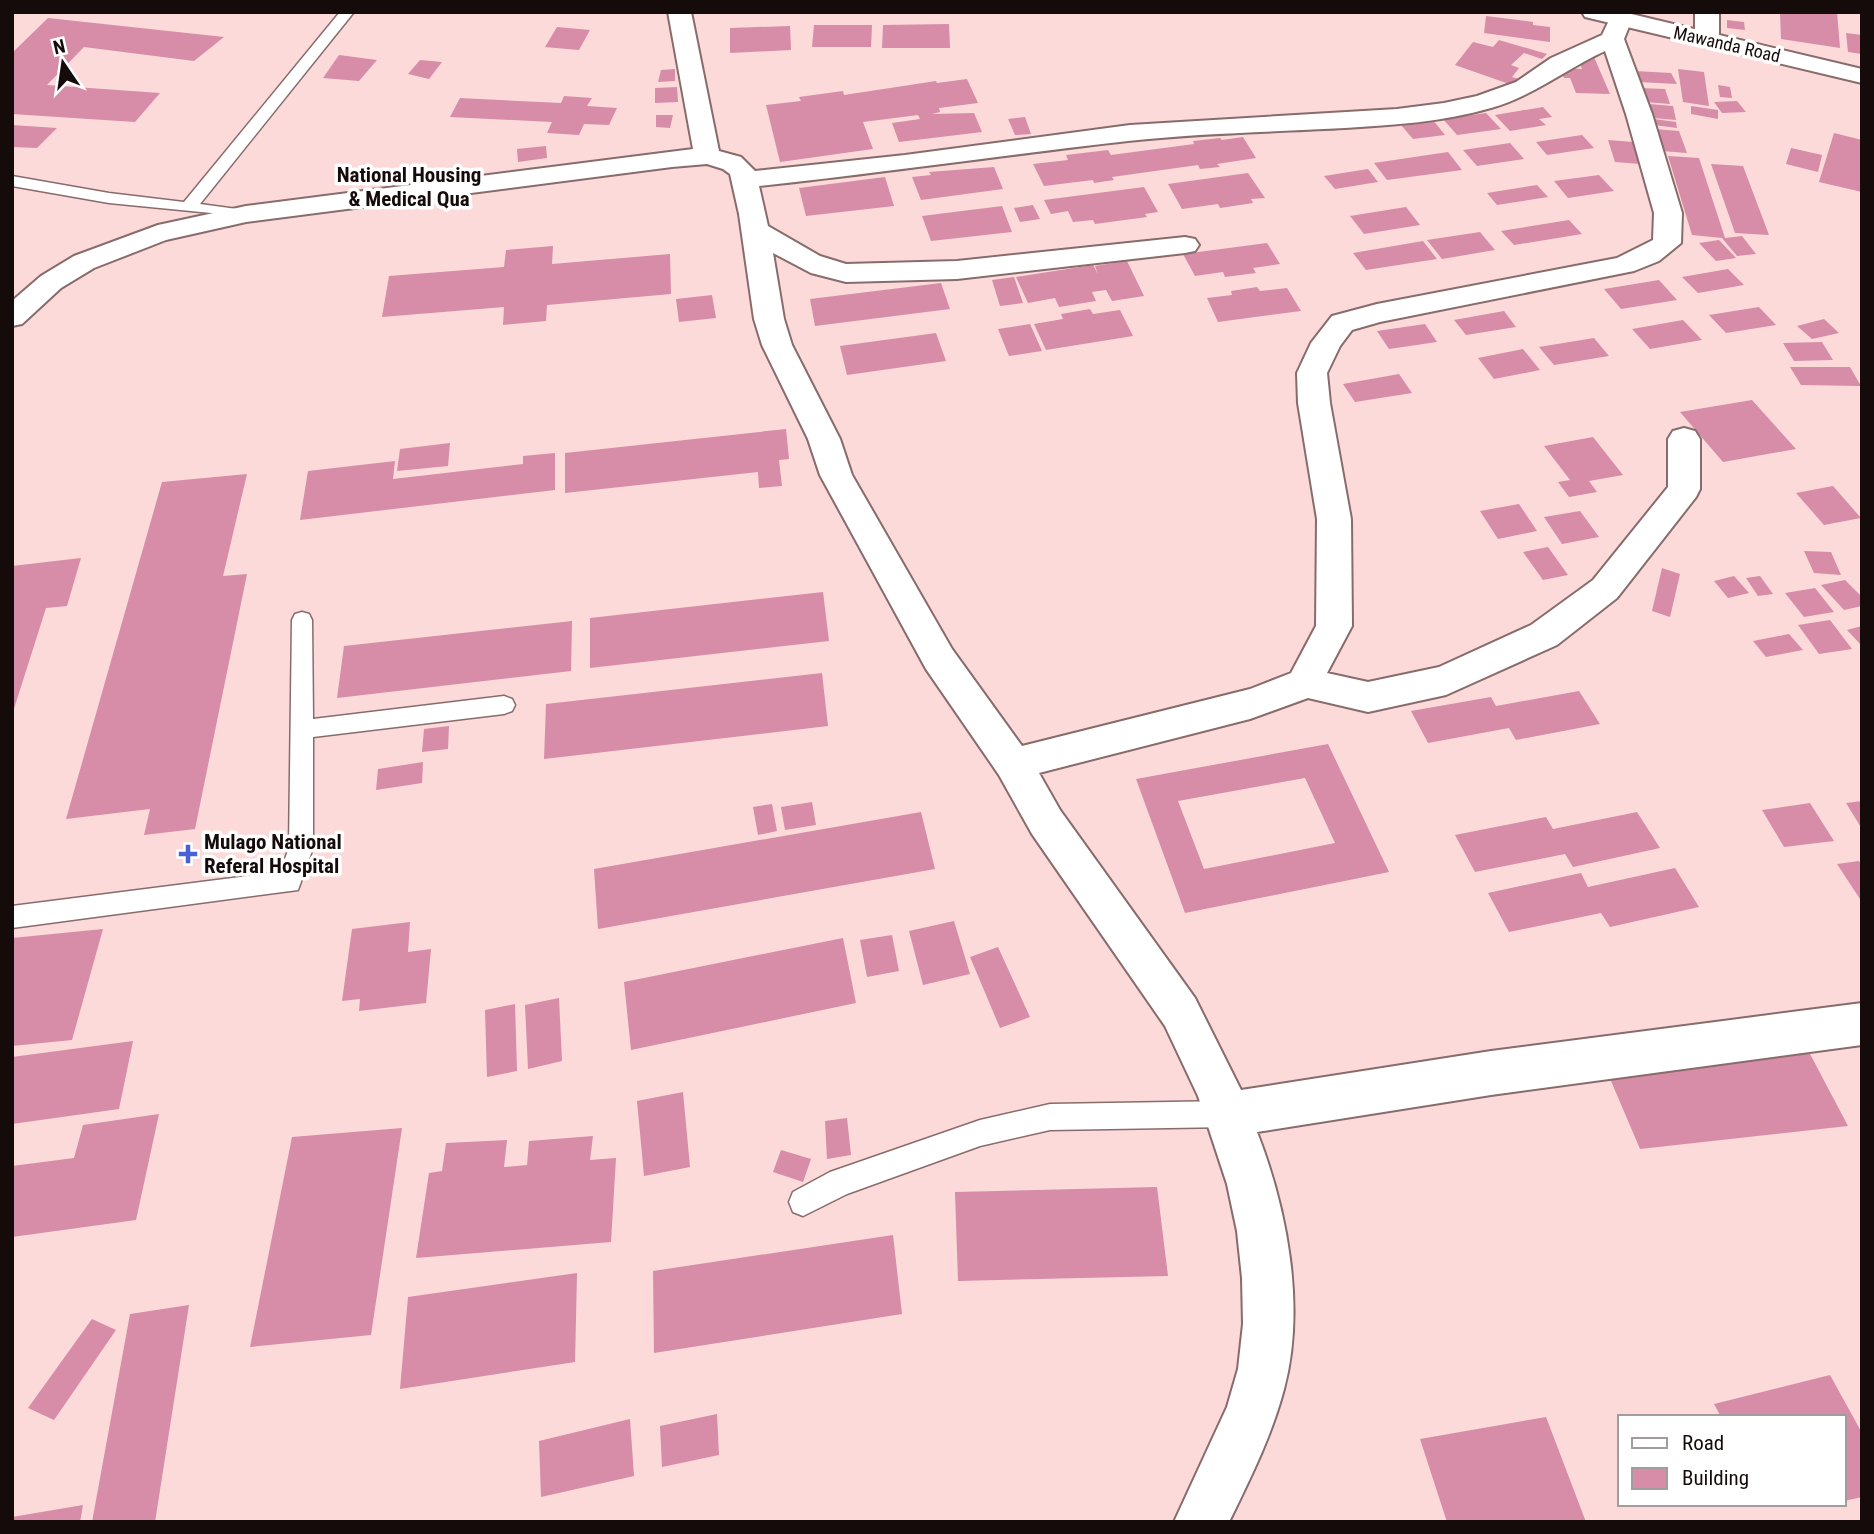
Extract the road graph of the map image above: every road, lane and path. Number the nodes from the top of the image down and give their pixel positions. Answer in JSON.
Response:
{"nodes":[{"id":1,"x":347,"y":12,"type":"edge"},
{"id":2,"x":679,"y":12,"type":"edge"},
{"id":3,"x":1593,"y":12,"type":"edge"},
{"id":4,"x":1707,"y":12,"type":"edge"},
{"id":5,"x":1616,"y":29,"type":"junction"},
{"id":6,"x":1707,"y":38,"type":"junction"},
{"id":7,"x":1862,"y":76,"type":"edge"},
{"id":8,"x":707,"y":156,"type":"junction"},
{"id":9,"x":745,"y":180,"type":"junction"},
{"id":10,"x":12,"y":181,"type":"edge"},
{"id":11,"x":188,"y":208,"type":"junction"},
{"id":12,"x":246,"y":214,"type":"junction"},
{"id":13,"x":755,"y":229,"type":"junction"},
{"id":14,"x":1185,"y":245,"type":"dead end"},
{"id":15,"x":12,"y":317,"type":"edge"},
{"id":16,"x":1684,"y":439,"type":"dead end"},
{"id":17,"x":302,"y":620,"type":"dead end"},
{"id":18,"x":1304,"y":683,"type":"junction"},
{"id":19,"x":503,"y":705,"type":"dead end"},
{"id":20,"x":302,"y":729,"type":"junction"},
{"id":21,"x":1013,"y":764,"type":"junction"},
{"id":22,"x":12,"y":917,"type":"edge"},
{"id":23,"x":1862,"y":1024,"type":"edge"},
{"id":24,"x":1229,"y":1114,"type":"junction"},
{"id":25,"x":803,"y":1202,"type":"dead end"},
{"id":26,"x":1201,"y":1522,"type":"edge"}],
"edges":[{"from":1,"to":11,"type":"lane"},
{"from":2,"to":8,"type":"street"},
{"from":3,"to":5,"type":"street","name":"Mawanda Road"},
{"from":4,"to":6,"type":"street"},
{"from":5,"to":6,"type":"street","name":"Mawanda Road"},
{"from":5,"to":9,"type":"street"},
{"from":5,"to":18,"type":"street"},
{"from":6,"to":7,"type":"street","name":"Mawanda Road"},
{"from":8,"to":9,"type":"street"},
{"from":8,"to":12,"type":"street"},
{"from":9,"to":13,"type":"street"},
{"from":10,"to":11,"type":"lane"},
{"from":11,"to":12,"type":"lane"},
{"from":12,"to":15,"type":"street"},
{"from":13,"to":14,"type":"street"},
{"from":13,"to":21,"type":"street"},
{"from":16,"to":18,"type":"street"},
{"from":17,"to":20,"type":"lane"},
{"from":18,"to":21,"type":"street"},
{"from":19,"to":20,"type":"lane"},
{"from":20,"to":22,"type":"lane"},
{"from":21,"to":24,"type":"street"},
{"from":23,"to":24,"type":"street"},
{"from":24,"to":25,"type":"lane"},
{"from":24,"to":26,"type":"street"}]}
